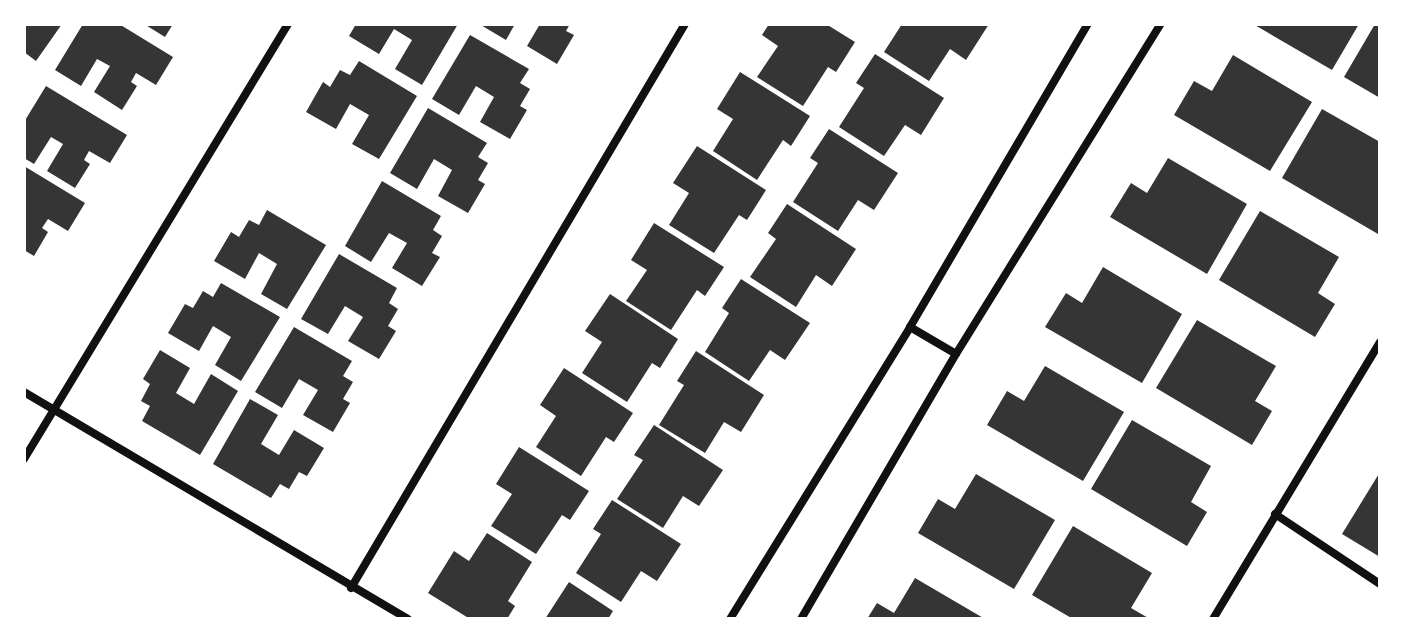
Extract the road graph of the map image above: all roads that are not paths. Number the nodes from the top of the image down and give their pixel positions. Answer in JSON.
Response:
{"nodes":[{"id":1,"x":288,"y":24,"type":"edge"},
{"id":2,"x":685,"y":24,"type":"edge"},
{"id":3,"x":1088,"y":24,"type":"edge"},
{"id":4,"x":1161,"y":24,"type":"edge"},
{"id":5,"x":910,"y":327,"type":"junction"},
{"id":6,"x":1380,"y":342,"type":"edge"},
{"id":7,"x":956,"y":354,"type":"junction"},
{"id":8,"x":24,"y":392,"type":"edge"},
{"id":9,"x":54,"y":411,"type":"junction"},
{"id":10,"x":24,"y":459,"type":"edge"},
{"id":11,"x":1275,"y":514,"type":"junction"},
{"id":12,"x":1380,"y":584,"type":"edge"},
{"id":13,"x":351,"y":588,"type":"junction"},
{"id":14,"x":408,"y":619,"type":"edge"},
{"id":15,"x":730,"y":619,"type":"edge"},
{"id":16,"x":801,"y":619,"type":"edge"},
{"id":17,"x":1213,"y":619,"type":"edge"}],
"edges":[{"from":1,"to":9,"type":"street"},
{"from":2,"to":13,"type":"street"},
{"from":3,"to":5,"type":"street"},
{"from":4,"to":7,"type":"street"},
{"from":5,"to":7,"type":"street"},
{"from":5,"to":15,"type":"street"},
{"from":6,"to":11,"type":"street"},
{"from":7,"to":16,"type":"street"},
{"from":8,"to":9,"type":"street"},
{"from":9,"to":10,"type":"street"},
{"from":9,"to":13,"type":"street"},
{"from":11,"to":12,"type":"street"},
{"from":11,"to":17,"type":"street"},
{"from":13,"to":14,"type":"street"}]}
